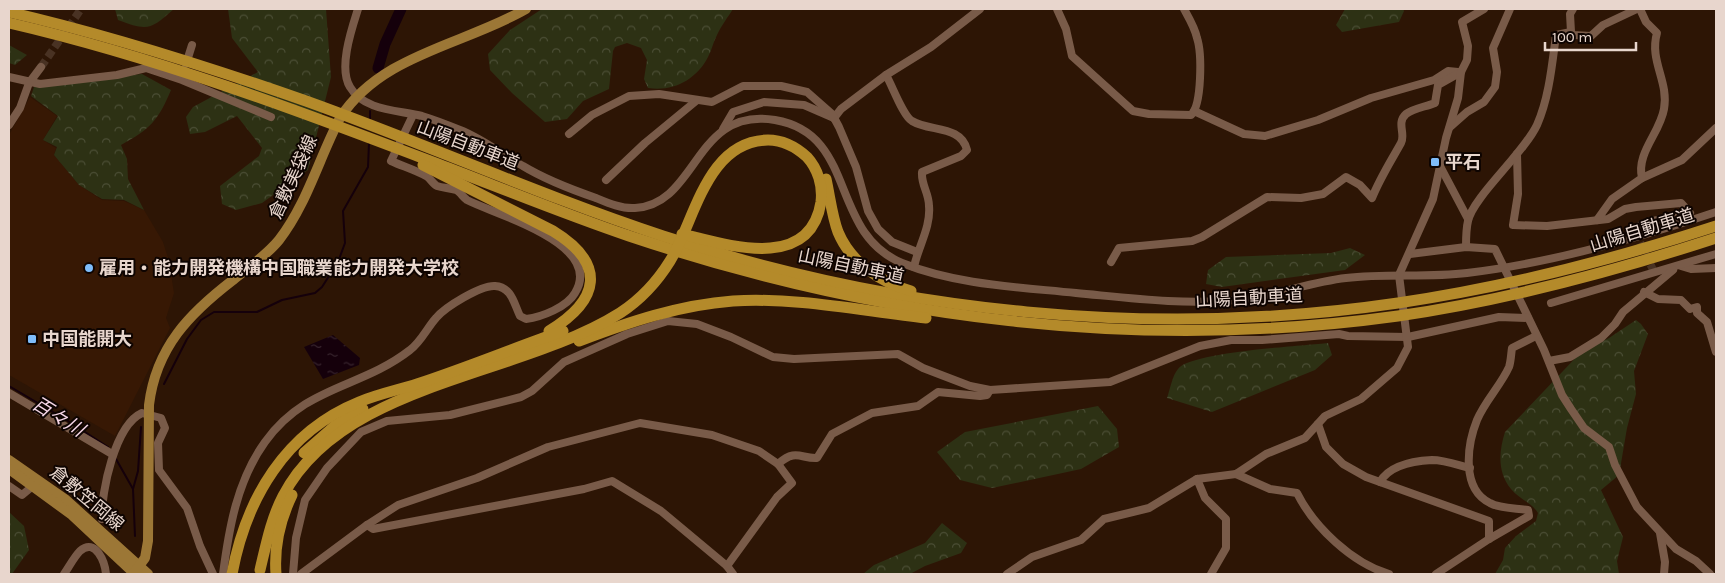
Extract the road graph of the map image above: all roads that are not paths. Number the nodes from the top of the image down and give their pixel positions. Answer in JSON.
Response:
{"nodes":[{"id":1,"x":358,"y":9,"type":"edge"},
{"id":2,"x":526,"y":9,"type":"edge"},
{"id":3,"x":980,"y":9,"type":"edge"},
{"id":4,"x":1057,"y":9,"type":"edge"},
{"id":5,"x":1184,"y":9,"type":"edge"},
{"id":6,"x":1484,"y":9,"type":"edge"},
{"id":7,"x":1510,"y":9,"type":"edge"},
{"id":8,"x":1573,"y":9,"type":"edge"},
{"id":9,"x":1639,"y":9,"type":"edge"},
{"id":10,"x":9,"y":12,"type":"edge"},
{"id":11,"x":9,"y":23,"type":"edge"},
{"id":12,"x":1571,"y":32,"type":"junction"},
{"id":13,"x":192,"y":45,"type":"dead end"},
{"id":14,"x":40,"y":67,"type":"tunnel mouth"},
{"id":15,"x":1461,"y":72,"type":"junction"},
{"id":16,"x":886,"y":75,"type":"junction"},
{"id":17,"x":9,"y":78,"type":"edge"},
{"id":18,"x":182,"y":80,"type":"junction"},
{"id":19,"x":28,"y":83,"type":"junction"},
{"id":20,"x":357,"y":95,"type":"junction"},
{"id":21,"x":696,"y":101,"type":"junction"},
{"id":22,"x":1194,"y":111,"type":"junction"},
{"id":23,"x":413,"y":114,"type":"junction"},
{"id":24,"x":271,"y":117,"type":"dead end"},
{"id":25,"x":834,"y":118,"type":"junction"},
{"id":26,"x":9,"y":125,"type":"edge"},
{"id":27,"x":1449,"y":128,"type":"junction"},
{"id":28,"x":1716,"y":128,"type":"edge"},
{"id":29,"x":723,"y":129,"type":"junction"},
{"id":30,"x":569,"y":134,"type":"dead end"},
{"id":31,"x":1517,"y":154,"type":"junction"},
{"id":32,"x":437,"y":162,"type":"junction"},
{"id":33,"x":1440,"y":166,"type":"junction"},
{"id":34,"x":1642,"y":178,"type":"junction"},
{"id":35,"x":606,"y":180,"type":"dead end"},
{"id":36,"x":1716,"y":212,"type":"edge"},
{"id":37,"x":1468,"y":219,"type":"junction"},
{"id":38,"x":1597,"y":220,"type":"junction"},
{"id":39,"x":1716,"y":226,"type":"edge"},
{"id":40,"x":1634,"y":230,"type":"dead end"},
{"id":41,"x":667,"y":238,"type":"junction"},
{"id":42,"x":1716,"y":238,"type":"edge"},
{"id":43,"x":688,"y":244,"type":"junction"},
{"id":44,"x":1466,"y":248,"type":"junction"},
{"id":45,"x":917,"y":252,"type":"junction"},
{"id":46,"x":1410,"y":254,"type":"junction"},
{"id":47,"x":1716,"y":254,"type":"edge"},
{"id":48,"x":1111,"y":262,"type":"dead end"},
{"id":49,"x":1679,"y":266,"type":"junction"},
{"id":50,"x":914,"y":267,"type":"junction"},
{"id":51,"x":1716,"y":268,"type":"edge"},
{"id":52,"x":1400,"y":278,"type":"junction"},
{"id":53,"x":1644,"y":292,"type":"junction"},
{"id":54,"x":1552,"y":303,"type":"dead end"},
{"id":55,"x":961,"y":305,"type":"junction"},
{"id":56,"x":1528,"y":315,"type":"junction"},
{"id":57,"x":1050,"y":325,"type":"junction"},
{"id":58,"x":1408,"y":335,"type":"junction"},
{"id":59,"x":1536,"y":336,"type":"junction"},
{"id":60,"x":521,"y":351,"type":"junction"},
{"id":61,"x":1716,"y":352,"type":"edge"},
{"id":62,"x":1549,"y":361,"type":"junction"},
{"id":63,"x":417,"y":384,"type":"junction"},
{"id":64,"x":990,"y":390,"type":"junction"},
{"id":65,"x":9,"y":393,"type":"edge"},
{"id":66,"x":149,"y":414,"type":"junction"},
{"id":67,"x":1318,"y":424,"type":"junction"},
{"id":68,"x":326,"y":444,"type":"junction"},
{"id":69,"x":112,"y":454,"type":"junction"},
{"id":70,"x":9,"y":460,"type":"edge"},
{"id":71,"x":778,"y":464,"type":"junction"},
{"id":72,"x":9,"y":468,"type":"edge"},
{"id":73,"x":1470,"y":468,"type":"junction"},
{"id":74,"x":1236,"y":474,"type":"junction"},
{"id":75,"x":1197,"y":479,"type":"junction"},
{"id":76,"x":1380,"y":482,"type":"junction"},
{"id":77,"x":34,"y":485,"type":"junction"},
{"id":78,"x":9,"y":486,"type":"edge"},
{"id":79,"x":102,"y":519,"type":"dead end"},
{"id":80,"x":366,"y":525,"type":"junction"},
{"id":81,"x":1660,"y":534,"type":"junction"},
{"id":82,"x":1489,"y":539,"type":"junction"},
{"id":83,"x":727,"y":566,"type":"junction"},
{"id":84,"x":136,"y":572,"type":"edge"},
{"id":85,"x":260,"y":572,"type":"edge"},
{"id":86,"x":64,"y":574,"type":"edge"},
{"id":87,"x":106,"y":574,"type":"edge"},
{"id":88,"x":148,"y":574,"type":"edge"},
{"id":89,"x":214,"y":574,"type":"edge"},
{"id":90,"x":223,"y":574,"type":"edge"},
{"id":91,"x":232,"y":574,"type":"edge"},
{"id":92,"x":276,"y":574,"type":"edge"},
{"id":93,"x":293,"y":574,"type":"edge"},
{"id":94,"x":302,"y":574,"type":"edge"},
{"id":95,"x":734,"y":574,"type":"edge"},
{"id":96,"x":1007,"y":574,"type":"edge"},
{"id":97,"x":1211,"y":574,"type":"edge"},
{"id":98,"x":1389,"y":574,"type":"edge"},
{"id":99,"x":1436,"y":574,"type":"edge"},
{"id":100,"x":1664,"y":574,"type":"edge"},
{"id":101,"x":1710,"y":574,"type":"edge"}],
"edges":[{"from":1,"to":20,"type":"street"},
{"from":2,"to":20,"type":"main road","name":"倉敷美袋線"},
{"from":3,"to":16,"type":"street"},
{"from":4,"to":22,"type":"street"},
{"from":5,"to":22,"type":"street"},
{"from":6,"to":15,"type":"street"},
{"from":7,"to":27,"type":"street"},
{"from":8,"to":12,"type":"street"},
{"from":9,"to":12,"type":"street"},
{"from":9,"to":34,"type":"street"},
{"from":10,"to":32,"type":"highway","name":"山陽自動車道"},
{"from":11,"to":32,"type":"highway"},
{"from":12,"to":31,"type":"street"},
{"from":13,"to":18,"type":"street"},
{"from":14,"to":19,"type":"street"},
{"from":15,"to":22,"type":"street"},
{"from":15,"to":27,"type":"street"},
{"from":15,"to":48,"type":"street"},
{"from":16,"to":25,"type":"street"},
{"from":16,"to":45,"type":"street"},
{"from":17,"to":19,"type":"street"},
{"from":18,"to":19,"type":"street"},
{"from":18,"to":24,"type":"street"},
{"from":19,"to":26,"type":"street"},
{"from":20,"to":23,"type":"street"},
{"from":20,"to":66,"type":"main road","name":"倉敷美袋線"},
{"from":21,"to":25,"type":"street"},
{"from":21,"to":30,"type":"street"},
{"from":21,"to":35,"type":"street"},
{"from":23,"to":29,"type":"street"},
{"from":23,"to":90,"type":"street"},
{"from":25,"to":29,"type":"street"},
{"from":25,"to":45,"type":"street"},
{"from":27,"to":33,"type":"street"},
{"from":28,"to":34,"type":"street"},
{"from":29,"to":50,"type":"street"},
{"from":31,"to":37,"type":"street"},
{"from":31,"to":38,"type":"street"},
{"from":32,"to":41,"type":"highway","name":"山陽自動車道"},
{"from":32,"to":41,"type":"highway","name":"山陽自動車道"},
{"from":32,"to":60,"type":"highway"},
{"from":33,"to":37,"type":"street"},
{"from":33,"to":46,"type":"street"},
{"from":34,"to":38,"type":"street"},
{"from":36,"to":52,"type":"street"},
{"from":37,"to":44,"type":"street"},
{"from":38,"to":40,"type":"street"},
{"from":39,"to":55,"type":"highway","name":"山陽自動車道"},
{"from":41,"to":43,"type":"highway"},
{"from":41,"to":43,"type":"highway","name":"山陽自動車道"},
{"from":42,"to":57,"type":"highway","name":"山陽自動車道"},
{"from":43,"to":55,"type":"highway","name":"山陽自動車道"},
{"from":43,"to":57,"type":"highway","name":"山陽自動車道"},
{"from":43,"to":60,"type":"highway"},
{"from":44,"to":46,"type":"street"},
{"from":44,"to":56,"type":"street"},
{"from":45,"to":50,"type":"street"},
{"from":46,"to":52,"type":"street"},
{"from":47,"to":49,"type":"street"},
{"from":49,"to":51,"type":"street"},
{"from":49,"to":53,"type":"street"},
{"from":49,"to":54,"type":"street"},
{"from":50,"to":52,"type":"street"},
{"from":52,"to":58,"type":"street"},
{"from":53,"to":61,"type":"street"},
{"from":53,"to":62,"type":"street"},
{"from":55,"to":60,"type":"highway"},
{"from":56,"to":58,"type":"street"},
{"from":56,"to":59,"type":"street"},
{"from":57,"to":60,"type":"highway"},
{"from":58,"to":64,"type":"street"},
{"from":58,"to":67,"type":"street"},
{"from":59,"to":62,"type":"street"},
{"from":59,"to":73,"type":"street"},
{"from":60,"to":63,"type":"highway"},
{"from":60,"to":68,"type":"highway"},
{"from":62,"to":81,"type":"street"},
{"from":63,"to":85,"type":"highway"},
{"from":63,"to":91,"type":"highway"},
{"from":64,"to":71,"type":"street"},
{"from":64,"to":93,"type":"street"},
{"from":65,"to":69,"type":"street"},
{"from":66,"to":69,"type":"street"},
{"from":66,"to":84,"type":"main road","name":"倉敷美袋線"},
{"from":66,"to":89,"type":"street"},
{"from":67,"to":74,"type":"street"},
{"from":67,"to":76,"type":"street"},
{"from":68,"to":85,"type":"highway"},
{"from":68,"to":92,"type":"highway"},
{"from":69,"to":79,"type":"street"},
{"from":70,"to":84,"type":"main road","name":"倉敷笠岡線"},
{"from":71,"to":80,"type":"street"},
{"from":71,"to":83,"type":"street"},
{"from":72,"to":77,"type":"main road","name":"倉敷笠岡線"},
{"from":73,"to":76,"type":"street"},
{"from":73,"to":82,"type":"street"},
{"from":74,"to":75,"type":"street"},
{"from":74,"to":98,"type":"street"},
{"from":75,"to":96,"type":"street"},
{"from":75,"to":97,"type":"street"},
{"from":76,"to":82,"type":"street"},
{"from":77,"to":78,"type":"street"},
{"from":77,"to":84,"type":"main road","name":"倉敷笠岡線"},
{"from":80,"to":83,"type":"street"},
{"from":80,"to":94,"type":"street"},
{"from":81,"to":100,"type":"street"},
{"from":81,"to":101,"type":"street"},
{"from":82,"to":99,"type":"street"},
{"from":83,"to":95,"type":"street"},
{"from":84,"to":88,"type":"main road"},
{"from":86,"to":87,"type":"street"}]}
